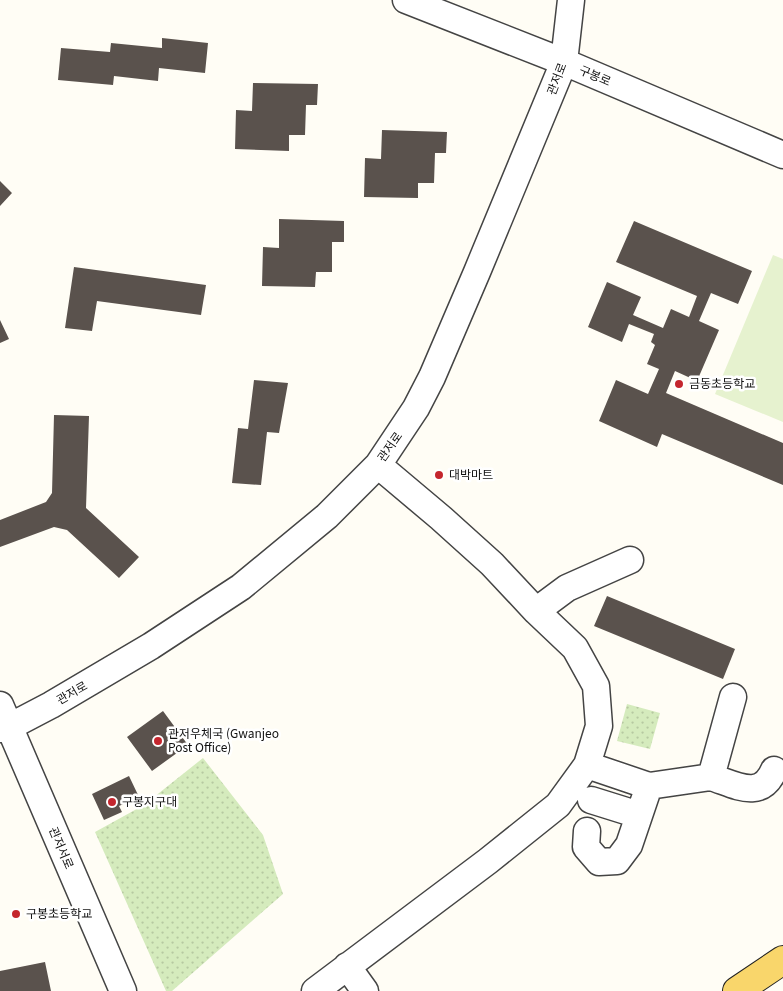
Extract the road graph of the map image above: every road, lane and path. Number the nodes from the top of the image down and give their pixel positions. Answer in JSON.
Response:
{"nodes":[{"id":1,"x":406,"y":0,"type":"edge"},
{"id":2,"x":571,"y":0,"type":"edge"},
{"id":3,"x":564,"y":62,"type":"junction"},
{"id":4,"x":783,"y":155,"type":"edge"},
{"id":5,"x":378,"y":465,"type":"junction"},
{"id":6,"x":630,"y":560,"type":"dead end"},
{"id":7,"x":536,"y":611,"type":"junction"},
{"id":8,"x":733,"y":698,"type":"dead end"},
{"id":9,"x":3,"y":720,"type":"edge"},
{"id":10,"x":587,"y":765,"type":"junction"},
{"id":11,"x":774,"y":770,"type":"dead end"},
{"id":12,"x":711,"y":777,"type":"junction"},
{"id":13,"x":649,"y":786,"type":"junction"},
{"id":14,"x":591,"y":800,"type":"dead end"},
{"id":15,"x":639,"y":815,"type":"junction"},
{"id":16,"x":587,"y":831,"type":"dead end"},
{"id":17,"x":783,"y":960,"type":"edge"},
{"id":18,"x":347,"y":966,"type":"junction"},
{"id":19,"x":123,"y":991,"type":"edge"},
{"id":20,"x":315,"y":991,"type":"edge"},
{"id":21,"x":364,"y":991,"type":"edge"},
{"id":22,"x":738,"y":991,"type":"edge"}],
"edges":[{"from":1,"to":3,"type":"street","name":"구봉로"},
{"from":2,"to":3,"type":"street","name":"관저로"},
{"from":3,"to":4,"type":"street","name":"구봉로"},
{"from":3,"to":5,"type":"street","name":"관저로"},
{"from":5,"to":7,"type":"street"},
{"from":5,"to":9,"type":"street","name":"관저로"},
{"from":6,"to":7,"type":"street"},
{"from":7,"to":10,"type":"street"},
{"from":8,"to":12,"type":"street"},
{"from":9,"to":19,"type":"street","name":"관저서로"},
{"from":10,"to":13,"type":"street"},
{"from":10,"to":18,"type":"street"},
{"from":11,"to":12,"type":"street"},
{"from":12,"to":13,"type":"street"},
{"from":13,"to":15,"type":"street"},
{"from":14,"to":15,"type":"street"},
{"from":15,"to":16,"type":"street"},
{"from":17,"to":22,"type":"main road"},
{"from":18,"to":20,"type":"street"},
{"from":18,"to":21,"type":"street"}]}
